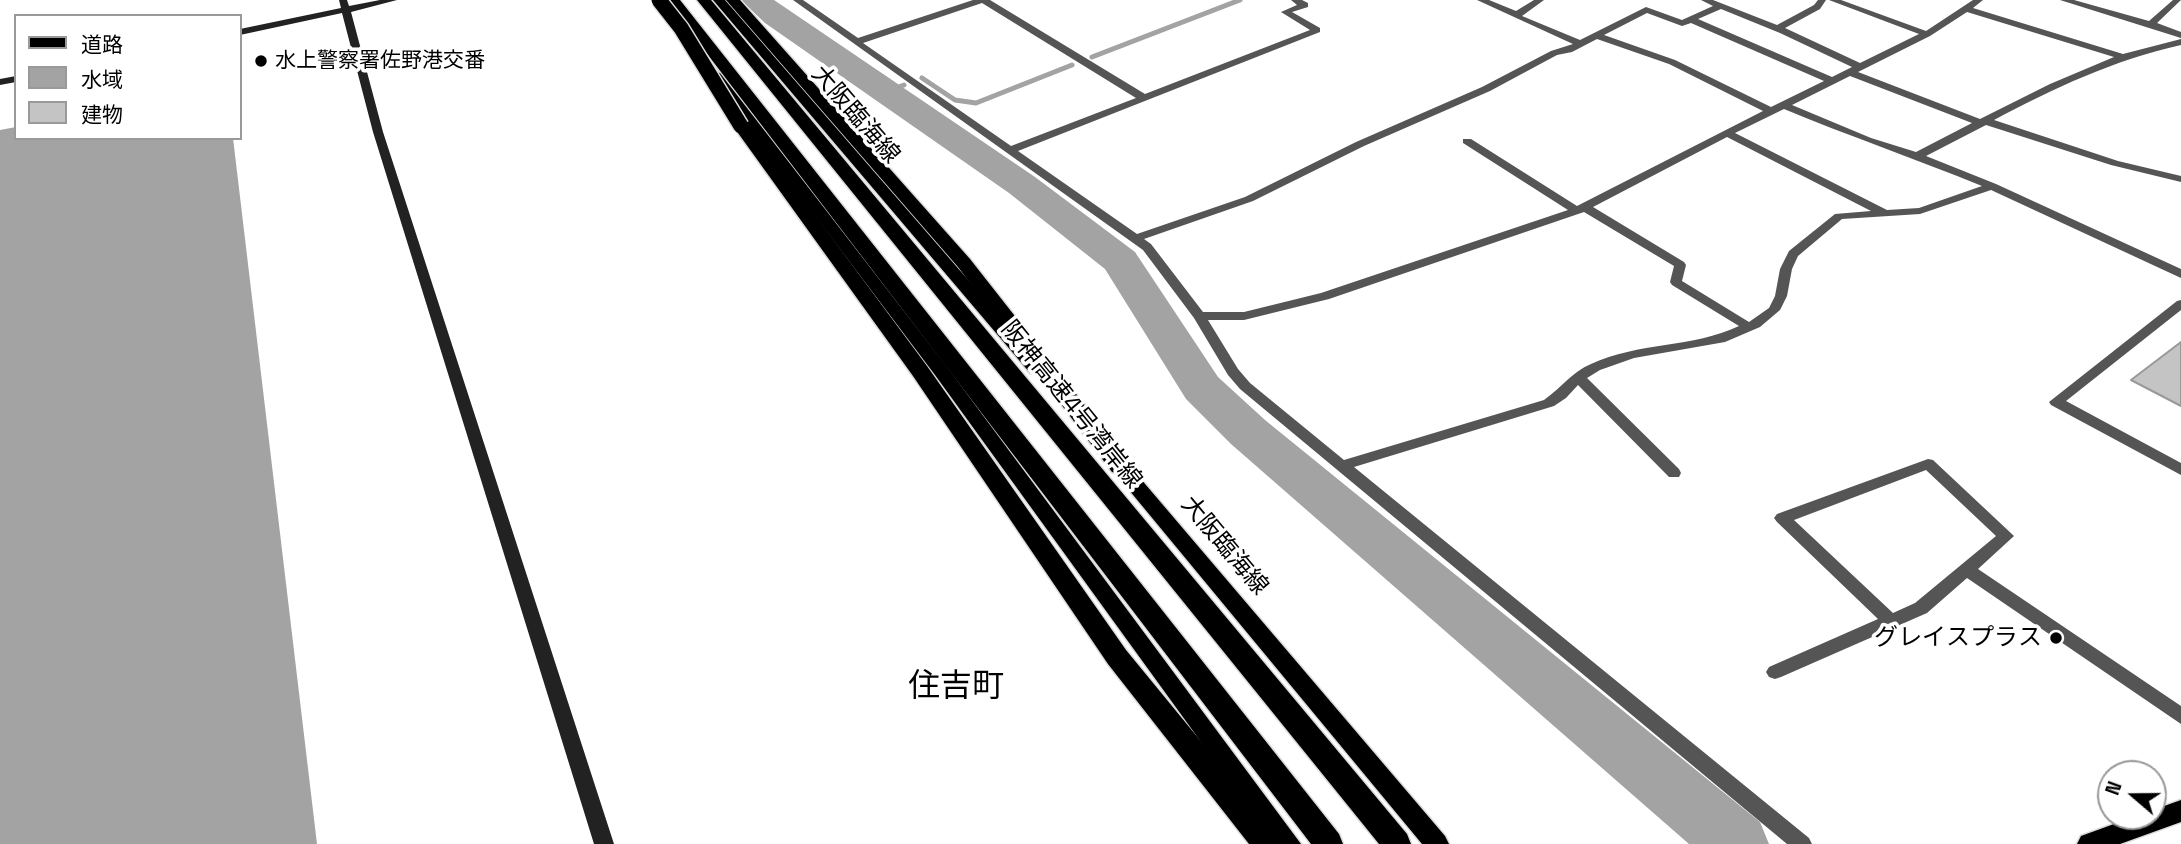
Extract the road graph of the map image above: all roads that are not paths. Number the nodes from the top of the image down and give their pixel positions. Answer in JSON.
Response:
{"nodes":[{"id":1,"x":393,"y":0,"type":"edge"},
{"id":2,"x":654,"y":0,"type":"edge"},
{"id":3,"x":659,"y":0,"type":"edge"},
{"id":4,"x":673,"y":0,"type":"edge"},
{"id":5,"x":704,"y":0,"type":"edge"},
{"id":6,"x":719,"y":0,"type":"edge"},
{"id":7,"x":733,"y":0,"type":"edge"},
{"id":8,"x":797,"y":0,"type":"edge"},
{"id":9,"x":983,"y":0,"type":"edge"},
{"id":10,"x":1295,"y":0,"type":"edge"},
{"id":11,"x":1481,"y":0,"type":"edge"},
{"id":12,"x":1539,"y":0,"type":"edge"},
{"id":13,"x":1705,"y":0,"type":"edge"},
{"id":14,"x":1822,"y":0,"type":"edge"},
{"id":15,"x":1833,"y":0,"type":"edge"},
{"id":16,"x":1979,"y":0,"type":"edge"},
{"id":17,"x":2063,"y":0,"type":"edge"},
{"id":18,"x":2178,"y":0,"type":"edge"},
{"id":19,"x":345,"y":5,"type":"edge"},
{"id":20,"x":1721,"y":6,"type":"junction"},
{"id":21,"x":1968,"y":9,"type":"junction"},
{"id":22,"x":1517,"y":15,"type":"junction"},
{"id":23,"x":1690,"y":19,"type":"junction"},
{"id":24,"x":2151,"y":24,"type":"junction"},
{"id":25,"x":242,"y":31,"type":"edge"},
{"id":26,"x":1927,"y":34,"type":"junction"},
{"id":27,"x":1597,"y":36,"type":"junction"},
{"id":28,"x":2181,"y":36,"type":"edge"},
{"id":29,"x":1773,"y":38,"type":"junction"},
{"id":30,"x":856,"y":42,"type":"junction"},
{"id":31,"x":2181,"y":42,"type":"edge"},
{"id":32,"x":1581,"y":44,"type":"junction"},
{"id":33,"x":2123,"y":57,"type":"junction"},
{"id":34,"x":1860,"y":67,"type":"junction"},
{"id":35,"x":1849,"y":72,"type":"junction"},
{"id":36,"x":1832,"y":81,"type":"junction"},
{"id":37,"x":1144,"y":98,"type":"junction"},
{"id":38,"x":1783,"y":105,"type":"junction"},
{"id":39,"x":1770,"y":111,"type":"junction"},
{"id":40,"x":1983,"y":122,"type":"junction"},
{"id":41,"x":1727,"y":132,"type":"junction"},
{"id":42,"x":1467,"y":141,"type":"dead end"},
{"id":43,"x":1012,"y":150,"type":"junction"},
{"id":44,"x":1917,"y":156,"type":"junction"},
{"id":45,"x":2181,"y":179,"type":"edge"},
{"id":46,"x":1992,"y":186,"type":"junction"},
{"id":47,"x":1580,"y":209,"type":"junction"},
{"id":48,"x":1885,"y":213,"type":"junction"},
{"id":49,"x":1134,"y":239,"type":"junction"},
{"id":50,"x":2181,"y":274,"type":"edge"},
{"id":51,"x":2181,"y":304,"type":"edge"},
{"id":52,"x":1199,"y":316,"type":"junction"},
{"id":53,"x":1749,"y":327,"type":"junction"},
{"id":54,"x":1578,"y":377,"type":"junction"},
{"id":55,"x":1120,"y":466,"type":"junction"},
{"id":56,"x":1341,"y":466,"type":"junction"},
{"id":57,"x":2181,"y":470,"type":"edge"},
{"id":58,"x":1674,"y":473,"type":"dead end"},
{"id":59,"x":1967,"y":570,"type":"junction"},
{"id":60,"x":1892,"y":622,"type":"junction"},
{"id":61,"x":1776,"y":673,"type":"dead end"},
{"id":62,"x":2181,"y":716,"type":"edge"},
{"id":63,"x":2181,"y":811,"type":"edge"},
{"id":64,"x":604,"y":844,"type":"edge"},
{"id":65,"x":1266,"y":844,"type":"edge"},
{"id":66,"x":1289,"y":844,"type":"edge"},
{"id":67,"x":1329,"y":844,"type":"edge"},
{"id":68,"x":1397,"y":844,"type":"edge"},
{"id":69,"x":1437,"y":844,"type":"edge"},
{"id":70,"x":1802,"y":844,"type":"edge"},
{"id":71,"x":2090,"y":844,"type":"edge"}],
"edges":[{"from":1,"to":19,"type":"street"},
{"from":2,"to":66,"type":"main road"},
{"from":3,"to":65,"type":"highway","bridge":true},
{"from":4,"to":67,"type":"highway"},
{"from":5,"to":68,"type":"highway","name":"阪神高速4号湾岸線"},
{"from":6,"to":55,"type":"main road","name":"大阪臨海線"},
{"from":7,"to":55,"type":"highway"},
{"from":8,"to":30,"type":"street"},
{"from":9,"to":30,"type":"street"},
{"from":9,"to":37,"type":"street"},
{"from":10,"to":37,"type":"street"},
{"from":11,"to":22,"type":"street"},
{"from":12,"to":22,"type":"street"},
{"from":13,"to":20,"type":"street"},
{"from":14,"to":29,"type":"street"},
{"from":15,"to":26,"type":"street"},
{"from":16,"to":21,"type":"street"},
{"from":17,"to":24,"type":"street"},
{"from":18,"to":24,"type":"street"},
{"from":19,"to":25,"type":"street"},
{"from":19,"to":64,"type":"street"},
{"from":20,"to":23,"type":"street"},
{"from":20,"to":29,"type":"street"},
{"from":21,"to":26,"type":"street"},
{"from":21,"to":33,"type":"street"},
{"from":22,"to":32,"type":"street"},
{"from":23,"to":27,"type":"street"},
{"from":23,"to":29,"type":"street"},
{"from":24,"to":28,"type":"street"},
{"from":26,"to":34,"type":"street"},
{"from":27,"to":32,"type":"street"},
{"from":27,"to":39,"type":"street"},
{"from":29,"to":34,"type":"street"},
{"from":29,"to":36,"type":"street"},
{"from":30,"to":43,"type":"street"},
{"from":31,"to":33,"type":"street"},
{"from":32,"to":49,"type":"street"},
{"from":33,"to":40,"type":"street"},
{"from":34,"to":35,"type":"street"},
{"from":35,"to":36,"type":"street"},
{"from":35,"to":40,"type":"street"},
{"from":36,"to":38,"type":"street"},
{"from":37,"to":43,"type":"street"},
{"from":38,"to":39,"type":"street"},
{"from":38,"to":44,"type":"street"},
{"from":39,"to":41,"type":"street"},
{"from":40,"to":44,"type":"street"},
{"from":40,"to":45,"type":"street"},
{"from":41,"to":47,"type":"street"},
{"from":41,"to":48,"type":"street"},
{"from":42,"to":47,"type":"street"},
{"from":43,"to":49,"type":"street"},
{"from":44,"to":46,"type":"street"},
{"from":46,"to":48,"type":"street"},
{"from":46,"to":50,"type":"street"},
{"from":47,"to":52,"type":"street"},
{"from":47,"to":53,"type":"street"},
{"from":48,"to":53,"type":"street"},
{"from":49,"to":52,"type":"street"},
{"from":51,"to":57,"type":"street"},
{"from":52,"to":56,"type":"street"},
{"from":53,"to":54,"type":"street"},
{"from":54,"to":56,"type":"street"},
{"from":54,"to":58,"type":"street"},
{"from":55,"to":69,"type":"main road","name":"大阪臨海線"},
{"from":56,"to":70,"type":"street"},
{"from":59,"to":60,"type":"street"},
{"from":59,"to":60,"type":"street"},
{"from":59,"to":62,"type":"street"},
{"from":60,"to":61,"type":"street"},
{"from":63,"to":71,"type":"main road"}]}
